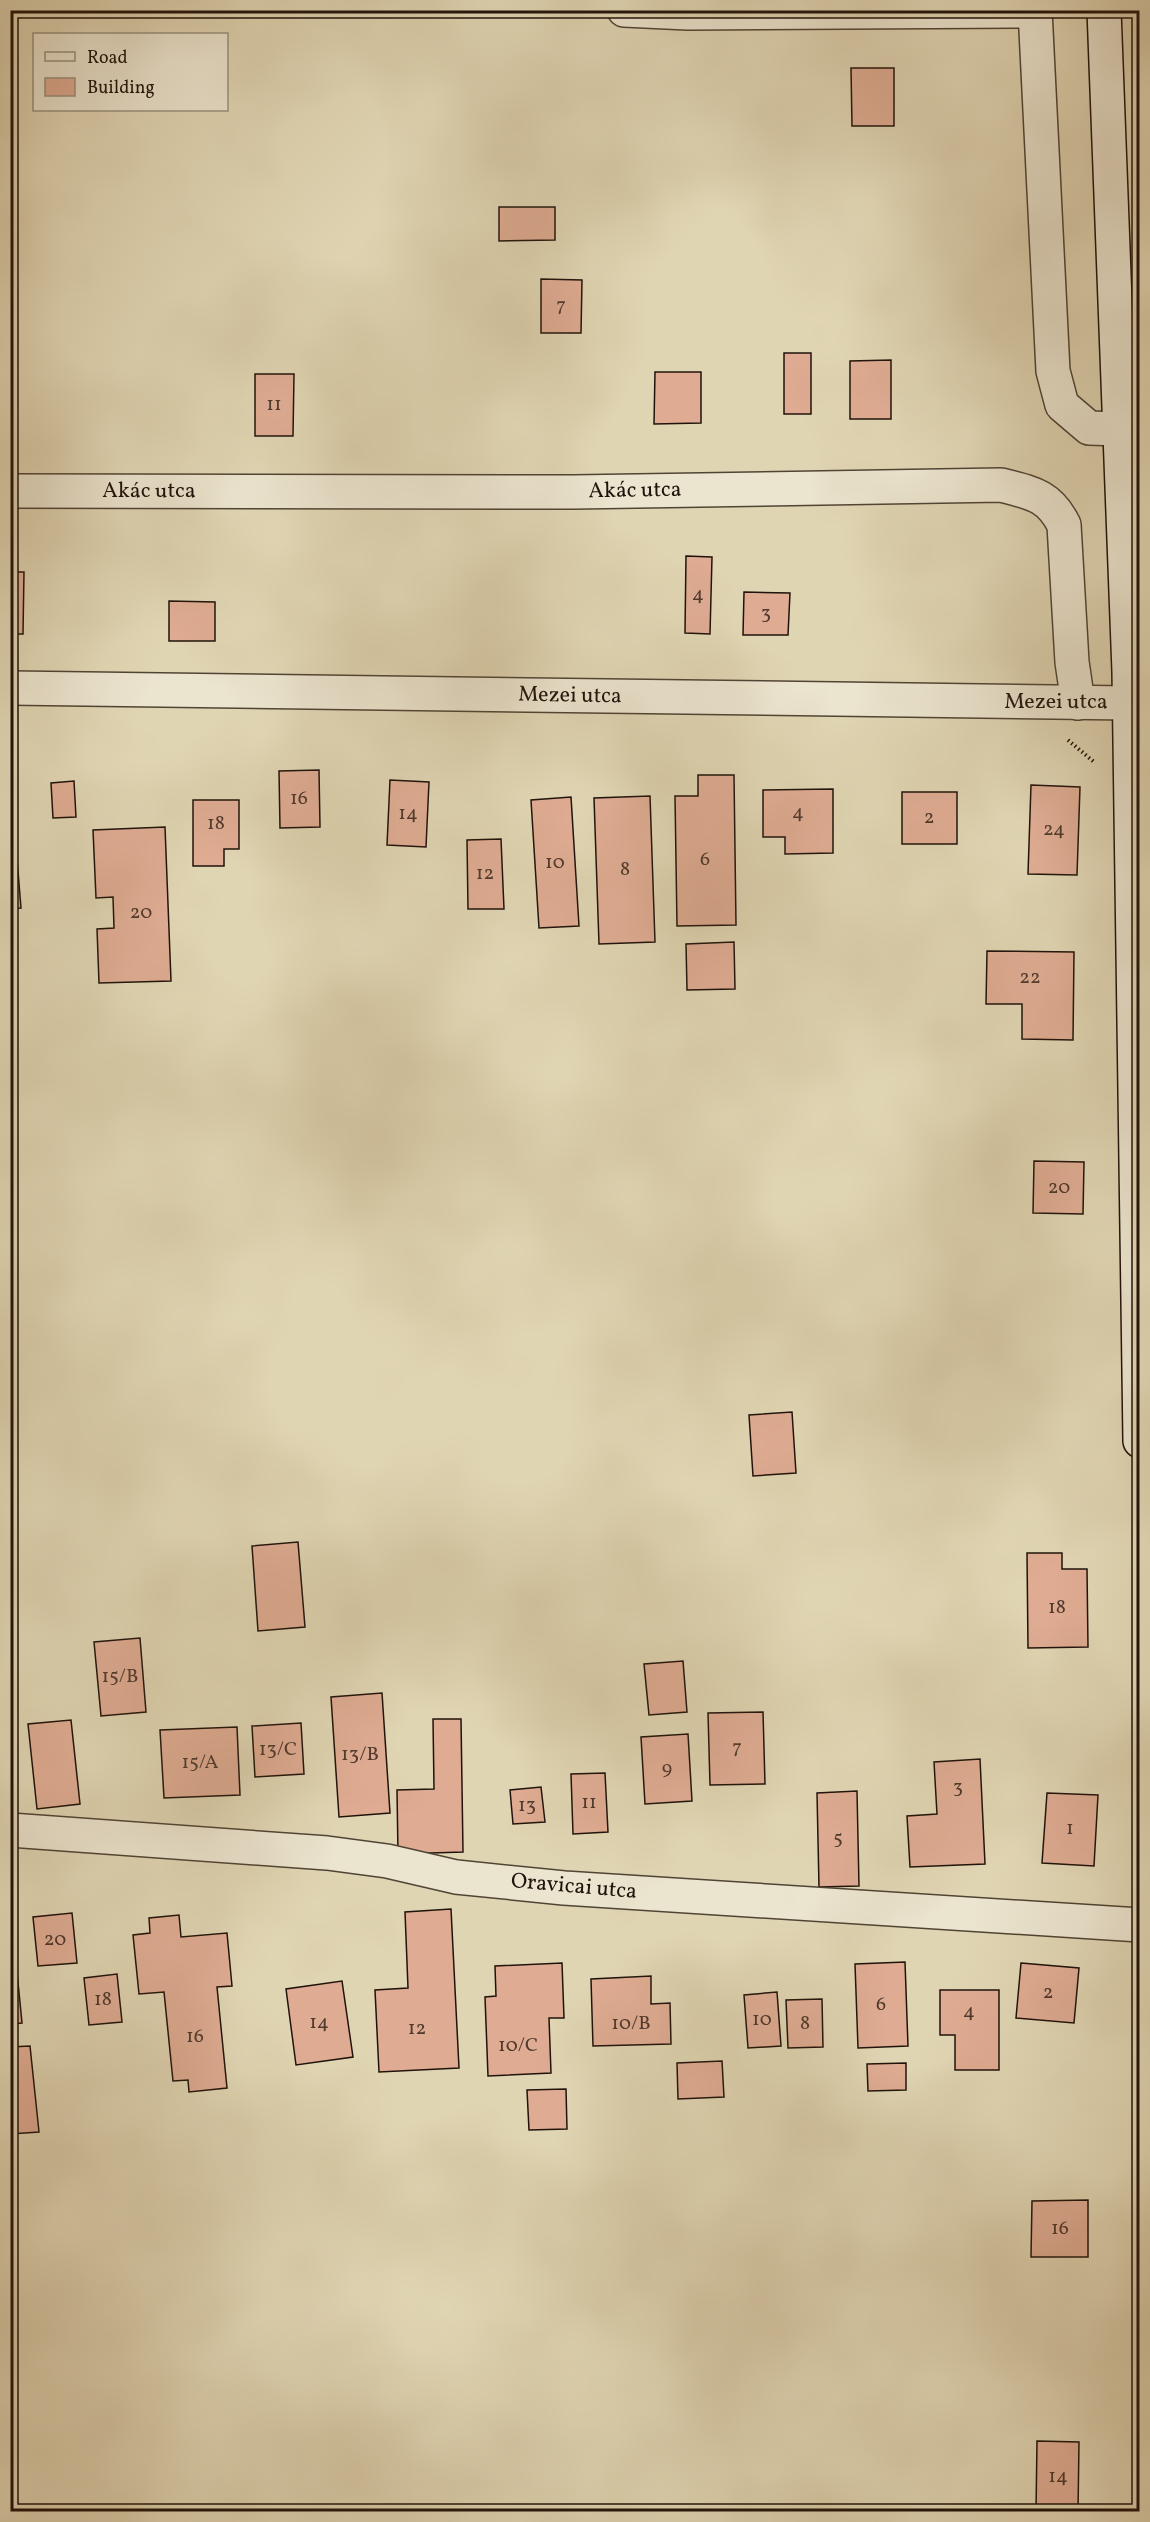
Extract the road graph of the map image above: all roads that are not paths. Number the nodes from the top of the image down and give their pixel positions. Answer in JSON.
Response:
{"nodes":[{"id":1,"x":624,"y":10,"type":"edge"},
{"id":2,"x":1104,"y":10,"type":"edge"},
{"id":3,"x":1035,"y":11,"type":"edge"},
{"id":4,"x":1120,"y":429,"type":"junction"},
{"id":5,"x":10,"y":491,"type":"edge"},
{"id":6,"x":10,"y":687,"type":"edge"},
{"id":7,"x":1078,"y":703,"type":"junction"},
{"id":8,"x":1129,"y":703,"type":"junction"},
{"id":9,"x":1135,"y":756,"type":"edge"},
{"id":10,"x":1140,"y":1441,"type":"edge"},
{"id":11,"x":10,"y":1830,"type":"edge"},
{"id":12,"x":1140,"y":1925,"type":"edge"}],
"edges":[{"from":1,"to":3,"type":"street"},
{"from":2,"to":4,"type":"street"},
{"from":3,"to":4,"type":"street"},
{"from":4,"to":8,"type":"street"},
{"from":5,"to":7,"type":"street","name":"Akác utca"},
{"from":6,"to":7,"type":"street","name":"Mezei utca"},
{"from":7,"to":8,"type":"street","name":"Mezei utca"},
{"from":8,"to":9,"type":"street"},
{"from":9,"to":10,"type":"street"},
{"from":11,"to":12,"type":"street","name":"Oravicai utca"}]}
